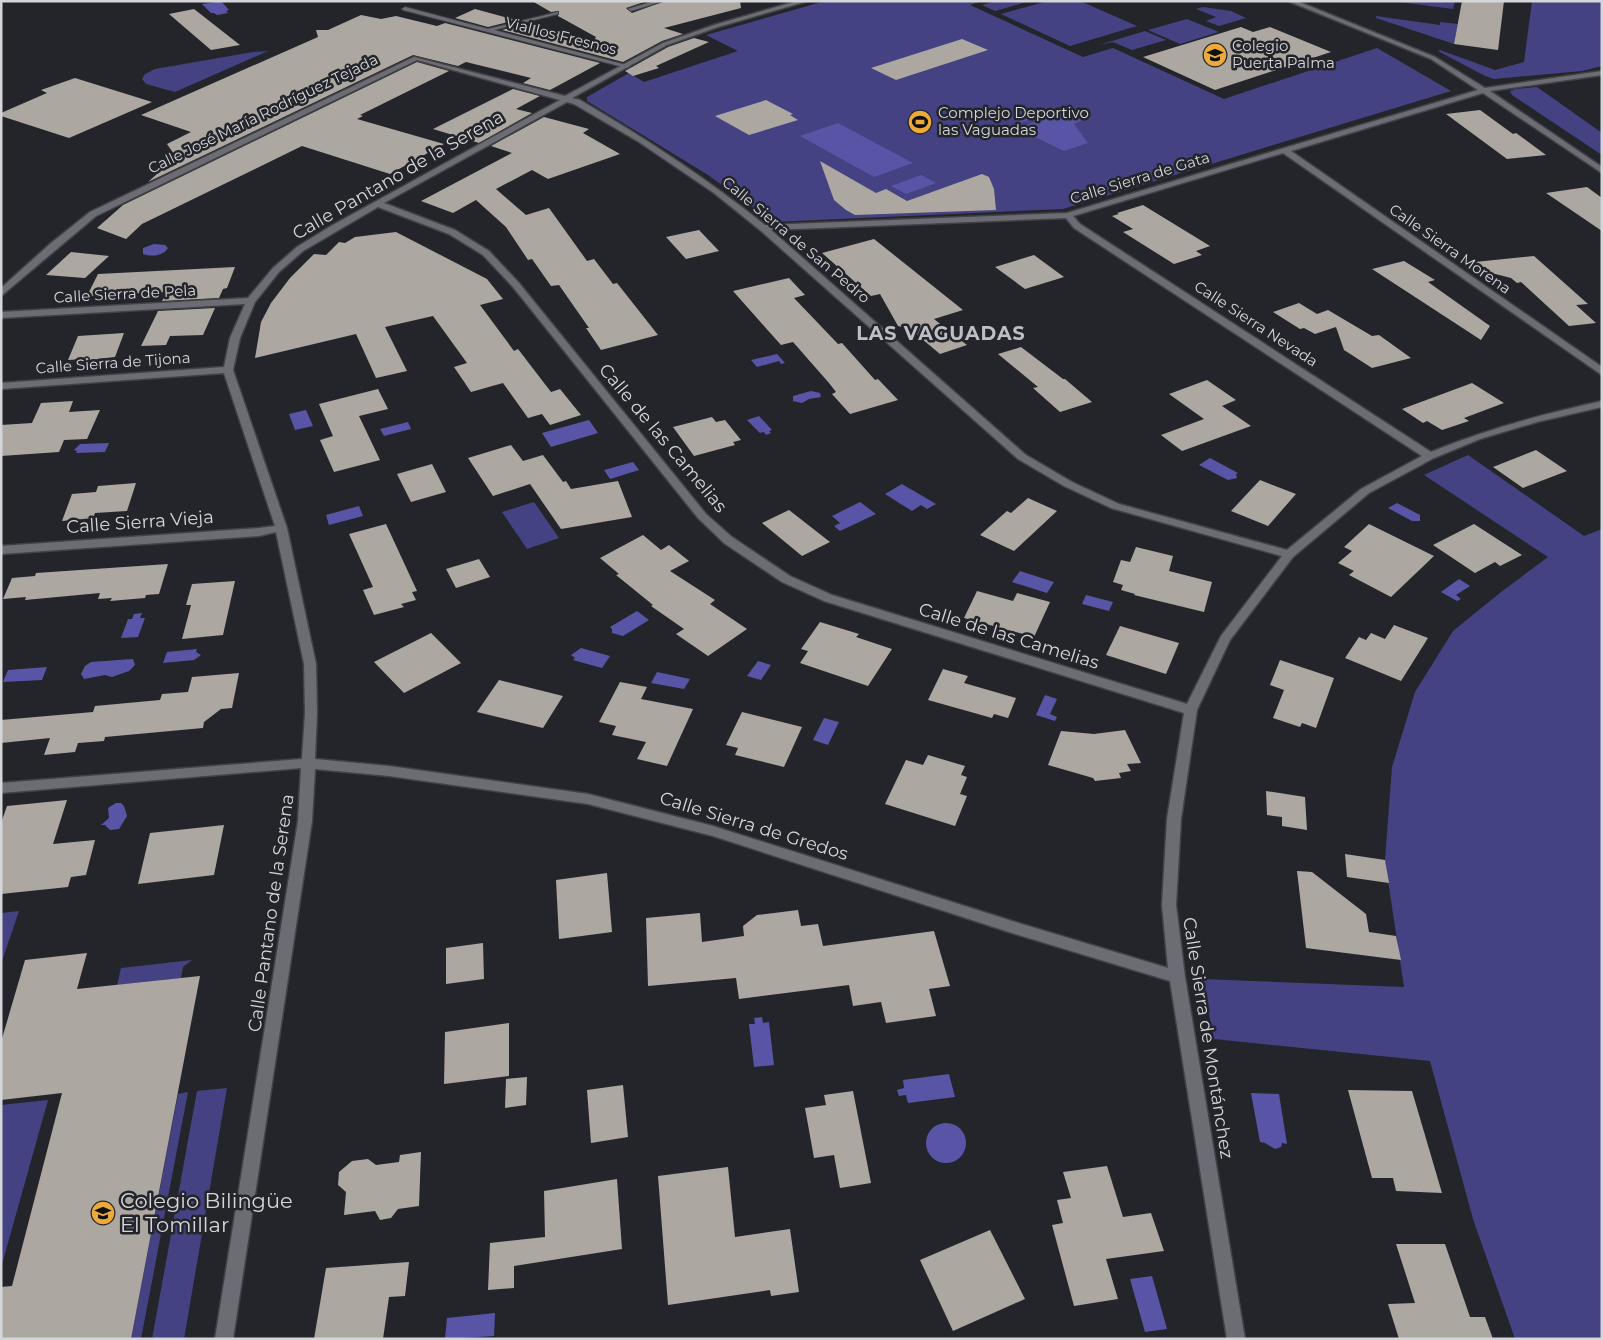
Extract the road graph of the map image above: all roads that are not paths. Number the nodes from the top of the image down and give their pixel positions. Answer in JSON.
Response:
{"nodes":[{"id":1,"x":661,"y":1,"type":"edge"},
{"id":2,"x":805,"y":1,"type":"edge"},
{"id":3,"x":1291,"y":1,"type":"edge"},
{"id":4,"x":405,"y":8,"type":"dead end"},
{"id":5,"x":631,"y":9,"type":"dead end"},
{"id":6,"x":556,"y":13,"type":"dead end"},
{"id":7,"x":488,"y":30,"type":"junction"},
{"id":8,"x":627,"y":66,"type":"junction"},
{"id":9,"x":1602,"y":73,"type":"edge"},
{"id":10,"x":1484,"y":90,"type":"junction"},
{"id":11,"x":566,"y":99,"type":"junction"},
{"id":12,"x":1283,"y":149,"type":"junction"},
{"id":13,"x":1602,"y":171,"type":"edge"},
{"id":14,"x":378,"y":204,"type":"junction"},
{"id":15,"x":1068,"y":215,"type":"junction"},
{"id":16,"x":763,"y":228,"type":"junction"},
{"id":17,"x":1,"y":293,"type":"edge"},
{"id":18,"x":251,"y":301,"type":"junction"},
{"id":19,"x":1,"y":315,"type":"edge"},
{"id":20,"x":228,"y":370,"type":"junction"},
{"id":21,"x":1602,"y":372,"type":"edge"},
{"id":22,"x":1,"y":386,"type":"edge"},
{"id":23,"x":1602,"y":404,"type":"edge"},
{"id":24,"x":1430,"y":456,"type":"junction"},
{"id":25,"x":281,"y":528,"type":"junction"},
{"id":26,"x":1,"y":550,"type":"edge"},
{"id":27,"x":1289,"y":554,"type":"junction"},
{"id":28,"x":1191,"y":710,"type":"junction"},
{"id":29,"x":308,"y":763,"type":"junction"},
{"id":30,"x":1,"y":788,"type":"edge"},
{"id":31,"x":1177,"y":977,"type":"junction"},
{"id":32,"x":224,"y":1339,"type":"edge"},
{"id":33,"x":1236,"y":1339,"type":"edge"}],
"edges":[{"from":1,"to":5,"type":"lane"},
{"from":2,"to":8,"type":"street","name":"Calle Pantano de la Serena"},
{"from":3,"to":10,"type":"street"},
{"from":4,"to":7,"type":"lane","name":"Vial los Fresnos"},
{"from":6,"to":7,"type":"lane","name":"Vial los Fresnos"},
{"from":7,"to":8,"type":"lane","name":"Vial los Fresnos"},
{"from":8,"to":11,"type":"street","name":"Calle Pantano de la Serena"},
{"from":9,"to":10,"type":"street","name":"Calle Sierra de Gata"},
{"from":10,"to":12,"type":"street","name":"Calle Sierra de Gata"},
{"from":10,"to":13,"type":"street"},
{"from":11,"to":14,"type":"street","name":"Calle Pantano de la Serena"},
{"from":11,"to":16,"type":"street","name":"Calle Sierra de San Pedro"},
{"from":11,"to":17,"type":"street","name":"Calle José María Rodríguez Tejada"},
{"from":12,"to":15,"type":"street","name":"Calle Sierra de Gata"},
{"from":12,"to":21,"type":"street","name":"Calle Sierra Morena"},
{"from":14,"to":18,"type":"street","name":"Calle Pantano de la Serena"},
{"from":14,"to":28,"type":"street","name":"Calle de las Camelias"},
{"from":15,"to":16,"type":"street","name":"Calle Sierra de Gata"},
{"from":15,"to":24,"type":"street","name":"Calle Sierra Nevada"},
{"from":16,"to":27,"type":"street","name":"Calle Sierra de San Pedro"},
{"from":18,"to":19,"type":"street","name":"Calle Sierra de Pela"},
{"from":18,"to":20,"type":"street","name":"Calle Pantano de la Serena"},
{"from":20,"to":22,"type":"street","name":"Calle Sierra de Tijona"},
{"from":20,"to":25,"type":"street","name":"Calle Pantano de la Serena"},
{"from":23,"to":24,"type":"street","name":"Calle Sierra de Montánchez"},
{"from":24,"to":27,"type":"street","name":"Calle Sierra de Montánchez"},
{"from":25,"to":26,"type":"street","name":"Calle Sierra Vieja"},
{"from":25,"to":29,"type":"street","name":"Calle Pantano de la Serena"},
{"from":27,"to":28,"type":"street","name":"Calle Sierra de Montánchez"},
{"from":28,"to":31,"type":"street","name":"Calle Sierra de Montánchez"},
{"from":29,"to":30,"type":"street"},
{"from":29,"to":31,"type":"street","name":"Calle Sierra de Gredos"},
{"from":29,"to":32,"type":"street","name":"Calle Pantano de la Serena"},
{"from":31,"to":33,"type":"street","name":"Calle Sierra de Montánchez"}]}
